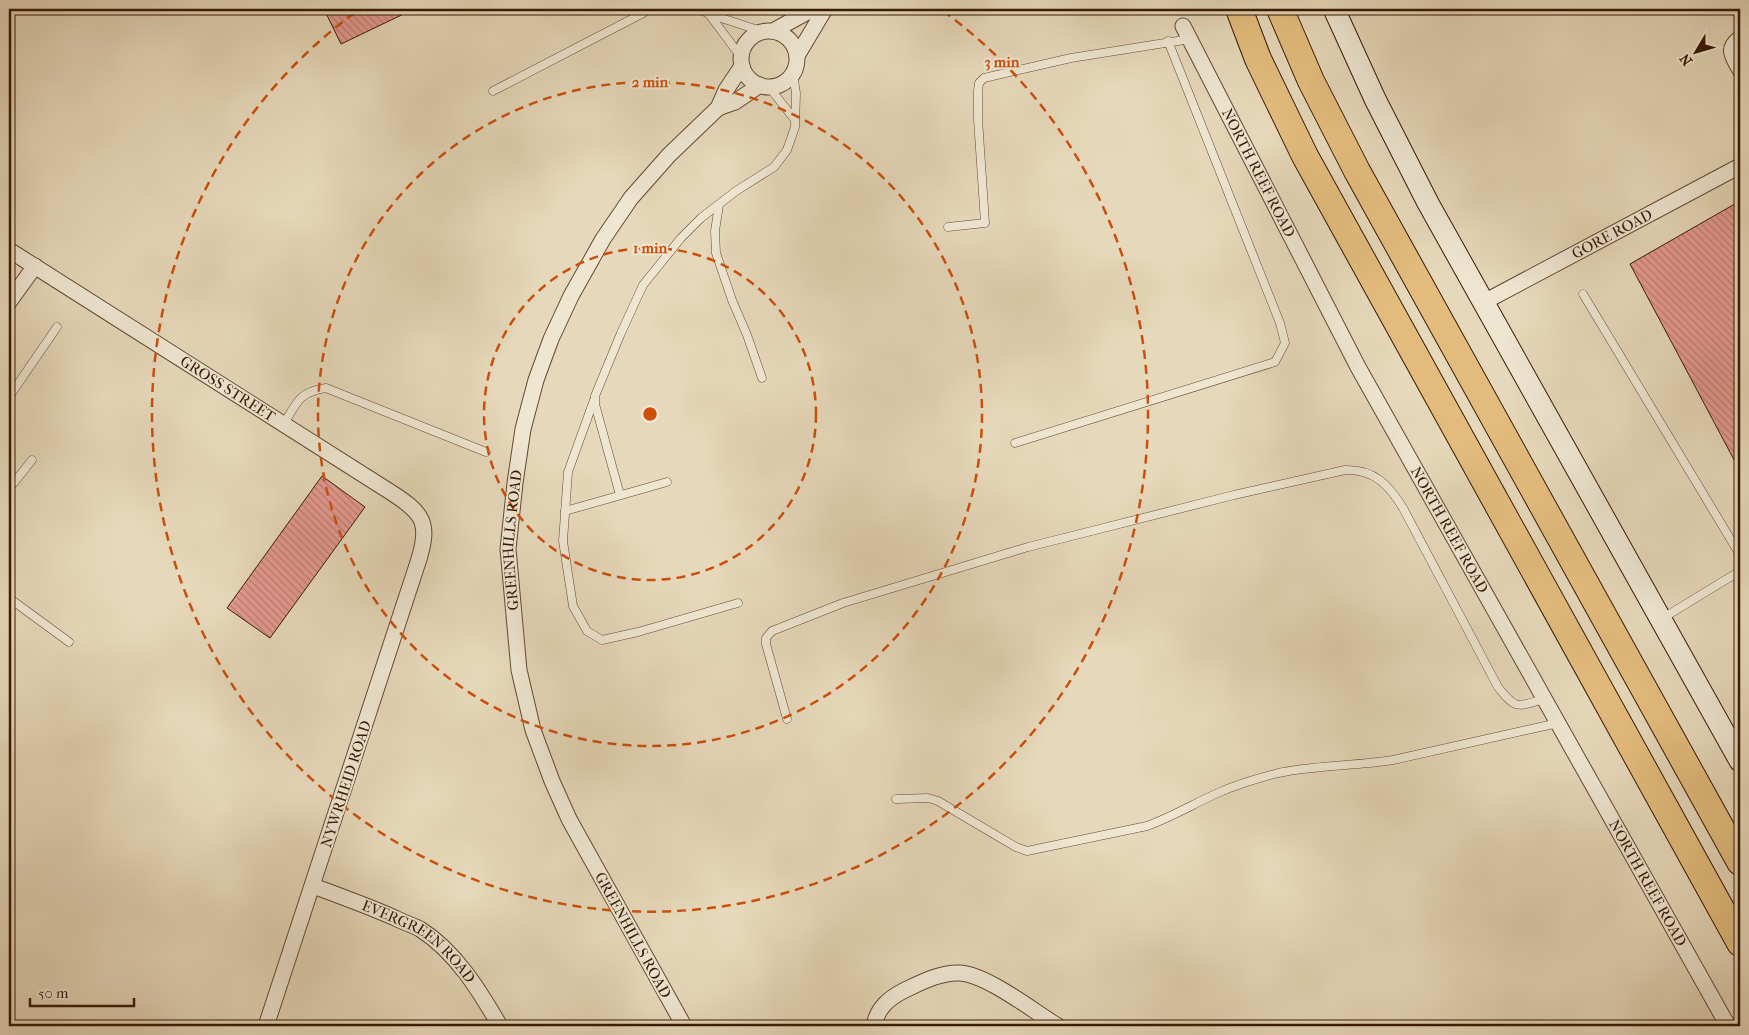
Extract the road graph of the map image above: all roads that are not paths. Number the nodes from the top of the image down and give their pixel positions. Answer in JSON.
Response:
{"nodes":[{"id":1,"x":651,"y":9,"type":"edge"},
{"id":2,"x":699,"y":9,"type":"edge"},
{"id":3,"x":813,"y":9,"type":"edge"},
{"id":4,"x":824,"y":9,"type":"edge"},
{"id":5,"x":1239,"y":9,"type":"edge"},
{"id":6,"x":1280,"y":9,"type":"edge"},
{"id":7,"x":1334,"y":9,"type":"edge"},
{"id":8,"x":709,"y":14,"type":"junction"},
{"id":9,"x":768,"y":32,"type":"junction"},
{"id":10,"x":1187,"y":32,"type":"joint"},
{"id":11,"x":1740,"y":38,"type":"edge"},
{"id":12,"x":1168,"y":42,"type":"junction"},
{"id":13,"x":797,"y":56,"type":"junction"},
{"id":14,"x":742,"y":61,"type":"junction"},
{"id":15,"x":1740,"y":70,"type":"edge"},
{"id":16,"x":793,"y":74,"type":"junction"},
{"id":17,"x":765,"y":86,"type":"junction"},
{"id":18,"x":493,"y":91,"type":"dead end"},
{"id":19,"x":718,"y":108,"type":"junction"},
{"id":20,"x":795,"y":120,"type":"junction"},
{"id":21,"x":1740,"y":166,"type":"edge"},
{"id":22,"x":719,"y":205,"type":"junction"},
{"id":23,"x":948,"y":227,"type":"dead end"},
{"id":24,"x":9,"y":250,"type":"edge"},
{"id":25,"x":34,"y":266,"type":"junction"},
{"id":26,"x":1584,"y":294,"type":"dead end"},
{"id":27,"x":9,"y":302,"type":"edge"},
{"id":28,"x":1484,"y":302,"type":"junction"},
{"id":29,"x":58,"y":327,"type":"dead end"},
{"id":30,"x":762,"y":378,"type":"dead end"},
{"id":31,"x":9,"y":396,"type":"edge"},
{"id":32,"x":595,"y":396,"type":"junction"},
{"id":33,"x":284,"y":424,"type":"junction"},
{"id":34,"x":1015,"y":443,"type":"dead end"},
{"id":35,"x":486,"y":452,"type":"dead end"},
{"id":36,"x":32,"y":460,"type":"dead end"},
{"id":37,"x":667,"y":482,"type":"dead end"},
{"id":38,"x":9,"y":489,"type":"edge"},
{"id":39,"x":620,"y":495,"type":"junction"},
{"id":40,"x":565,"y":511,"type":"junction"},
{"id":41,"x":424,"y":542,"type":"joint"},
{"id":42,"x":1740,"y":555,"type":"edge"},
{"id":43,"x":1740,"y":571,"type":"edge"},
{"id":44,"x":9,"y":598,"type":"edge"},
{"id":45,"x":738,"y":603,"type":"dead end"},
{"id":46,"x":1661,"y":619,"type":"junction"},
{"id":47,"x":69,"y":642,"type":"dead end"},
{"id":48,"x":1544,"y":699,"type":"junction"},
{"id":49,"x":787,"y":719,"type":"dead end"},
{"id":50,"x":1558,"y":723,"type":"junction"},
{"id":51,"x":1740,"y":761,"type":"edge"},
{"id":52,"x":896,"y":799,"type":"dead end"},
{"id":53,"x":1740,"y":862,"type":"edge"},
{"id":54,"x":313,"y":886,"type":"junction"},
{"id":55,"x":1740,"y":943,"type":"edge"},
{"id":56,"x":266,"y":1026,"type":"edge"},
{"id":57,"x":500,"y":1026,"type":"edge"},
{"id":58,"x":684,"y":1026,"type":"edge"},
{"id":59,"x":874,"y":1026,"type":"edge"},
{"id":60,"x":1058,"y":1026,"type":"edge"},
{"id":61,"x":1728,"y":1026,"type":"edge"}],
"edges":[{"from":1,"to":18,"type":"lane"},
{"from":2,"to":8,"type":"lane"},
{"from":3,"to":9,"type":"street"},
{"from":4,"to":13,"type":"street"},
{"from":5,"to":55,"type":"highway"},
{"from":6,"to":53,"type":"highway"},
{"from":7,"to":28,"type":"main road"},
{"from":8,"to":9,"type":"lane"},
{"from":8,"to":14,"type":"lane"},
{"from":9,"to":13,"type":"street"},
{"from":9,"to":14,"type":"street"},
{"from":10,"to":12,"type":"lane"},
{"from":10,"to":48,"type":"street","name":"NORTH REEF ROAD"},
{"from":11,"to":15,"type":"street"},
{"from":12,"to":23,"type":"lane"},
{"from":12,"to":34,"type":"lane"},
{"from":13,"to":16,"type":"street"},
{"from":14,"to":17,"type":"street"},
{"from":14,"to":19,"type":"street","name":"GREENHILLS ROAD"},
{"from":16,"to":17,"type":"street"},
{"from":16,"to":20,"type":"lane"},
{"from":17,"to":19,"type":"street","name":"GREENHILLS ROAD"},
{"from":17,"to":20,"type":"lane"},
{"from":19,"to":58,"type":"street","name":"GREENHILLS ROAD"},
{"from":20,"to":22,"type":"lane"},
{"from":21,"to":28,"type":"street","name":"GORE ROAD"},
{"from":22,"to":30,"type":"lane"},
{"from":22,"to":32,"type":"lane"},
{"from":24,"to":25,"type":"street","name":"GROSS STREET"},
{"from":25,"to":27,"type":"street"},
{"from":25,"to":33,"type":"street","name":"GROSS STREET"},
{"from":26,"to":42,"type":"lane"},
{"from":28,"to":46,"type":"main road"},
{"from":29,"to":31,"type":"lane"},
{"from":32,"to":39,"type":"lane"},
{"from":32,"to":40,"type":"lane"},
{"from":33,"to":35,"type":"lane"},
{"from":33,"to":41,"type":"street","name":"GROSS STREET"},
{"from":36,"to":38,"type":"lane"},
{"from":37,"to":39,"type":"lane"},
{"from":39,"to":40,"type":"lane"},
{"from":40,"to":45,"type":"lane"},
{"from":41,"to":54,"type":"street","name":"NYWRHEID ROAD"},
{"from":43,"to":46,"type":"lane"},
{"from":44,"to":47,"type":"lane"},
{"from":46,"to":51,"type":"main road"},
{"from":48,"to":49,"type":"lane"},
{"from":48,"to":50,"type":"street","name":"NORTH REEF ROAD"},
{"from":50,"to":52,"type":"lane"},
{"from":50,"to":61,"type":"street","name":"NORTH REEF ROAD"},
{"from":54,"to":56,"type":"street","name":"NYWRHEID ROAD"},
{"from":54,"to":57,"type":"street","name":"EVERGREEN ROAD"},
{"from":59,"to":60,"type":"street"}]}
